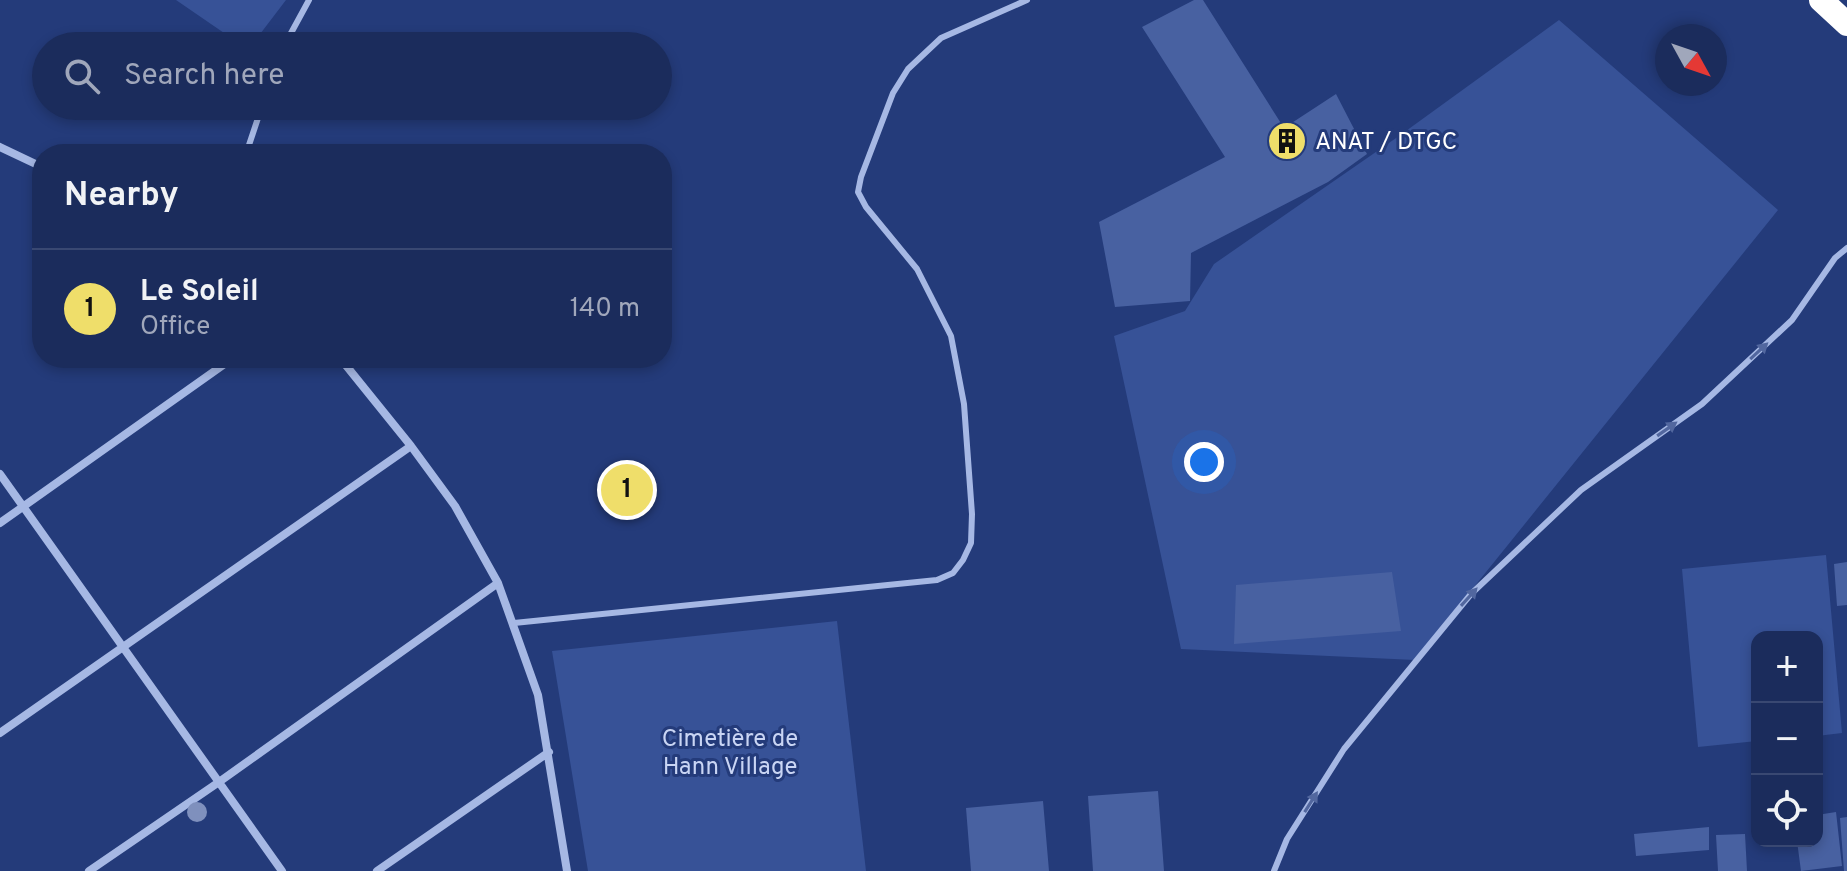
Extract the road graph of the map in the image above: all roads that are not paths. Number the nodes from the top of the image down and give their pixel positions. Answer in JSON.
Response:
{"nodes":[{"id":1,"x":309,"y":0,"type":"edge"},
{"id":2,"x":1027,"y":0,"type":"edge"},
{"id":3,"x":1821,"y":0,"type":"edge"},
{"id":4,"x":1847,"y":24,"type":"edge"},
{"id":5,"x":292,"y":32,"type":"edge"},
{"id":6,"x":257,"y":120,"type":"edge"},
{"id":7,"x":249,"y":144,"type":"edge"},
{"id":8,"x":0,"y":147,"type":"edge"},
{"id":9,"x":32,"y":162,"type":"edge"},
{"id":10,"x":1847,"y":248,"type":"edge"},
{"id":11,"x":219,"y":368,"type":"edge"},
{"id":12,"x":348,"y":368,"type":"edge"},
{"id":13,"x":411,"y":446,"type":"junction"},
{"id":14,"x":0,"y":474,"type":"edge"},
{"id":15,"x":23,"y":506,"type":"junction"},
{"id":16,"x":0,"y":523,"type":"edge"},
{"id":17,"x":498,"y":583,"type":"junction"},
{"id":18,"x":514,"y":623,"type":"junction"},
{"id":19,"x":123,"y":648,"type":"junction"},
{"id":20,"x":0,"y":733,"type":"edge"},
{"id":21,"x":549,"y":752,"type":"junction"},
{"id":22,"x":219,"y":782,"type":"junction"},
{"id":23,"x":89,"y":871,"type":"edge"},
{"id":24,"x":282,"y":871,"type":"edge"},
{"id":25,"x":377,"y":871,"type":"edge"},
{"id":26,"x":567,"y":871,"type":"edge"},
{"id":27,"x":1274,"y":871,"type":"edge"}],
"edges":[{"from":1,"to":5,"type":"lane"},
{"from":2,"to":18,"type":"lane"},
{"from":3,"to":4,"type":"highway"},
{"from":6,"to":7,"type":"lane"},
{"from":8,"to":9,"type":"street"},
{"from":27,"to":10,"type":"lane","one_way":true},
{"from":11,"to":15,"type":"street"},
{"from":12,"to":13,"type":"street"},
{"from":13,"to":17,"type":"street"},
{"from":13,"to":19,"type":"street"},
{"from":14,"to":15,"type":"street"},
{"from":15,"to":16,"type":"street"},
{"from":15,"to":19,"type":"street"},
{"from":17,"to":18,"type":"street"},
{"from":17,"to":22,"type":"street"},
{"from":18,"to":21,"type":"street"},
{"from":19,"to":20,"type":"street"},
{"from":19,"to":22,"type":"street"},
{"from":21,"to":25,"type":"street"},
{"from":21,"to":26,"type":"street"},
{"from":22,"to":23,"type":"street"},
{"from":22,"to":24,"type":"street"}]}
